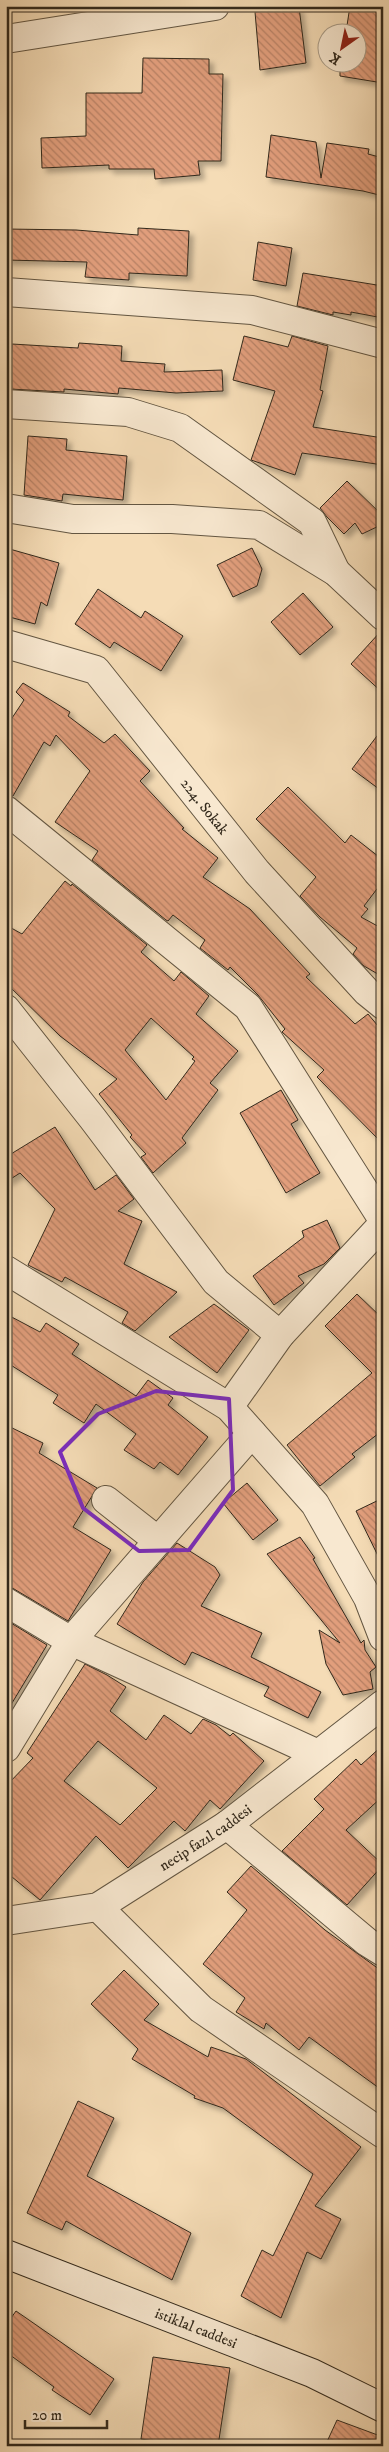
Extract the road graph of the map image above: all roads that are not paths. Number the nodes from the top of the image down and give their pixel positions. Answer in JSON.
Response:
{"nodes":[{"id":1,"x":216,"y":6,"type":"edge"},
{"id":2,"x":6,"y":39,"type":"edge"},
{"id":3,"x":6,"y":292,"type":"edge"},
{"id":4,"x":383,"y":344,"type":"edge"},
{"id":5,"x":6,"y":404,"type":"edge"},
{"id":6,"x":6,"y":508,"type":"edge"},
{"id":7,"x":336,"y":572,"type":"junction"},
{"id":8,"x":383,"y":616,"type":"edge"},
{"id":9,"x":6,"y":644,"type":"edge"},
{"id":10,"x":6,"y":810,"type":"edge"},
{"id":11,"x":383,"y":1005,"type":"edge"},
{"id":12,"x":6,"y":1009,"type":"edge"},
{"id":13,"x":383,"y":1220,"type":"edge"},
{"id":14,"x":383,"y":1224,"type":"edge"},
{"id":15,"x":6,"y":1270,"type":"edge"},
{"id":16,"x":280,"y":1335,"type":"junction"},
{"id":17,"x":229,"y":1407,"type":"junction"},
{"id":18,"x":252,"y":1433,"type":"junction"},
{"id":19,"x":106,"y":1500,"type":"dead end"},
{"id":20,"x":158,"y":1540,"type":"junction"},
{"id":21,"x":375,"y":1594,"type":"edge"},
{"id":22,"x":6,"y":1602,"type":"edge"},
{"id":23,"x":383,"y":1637,"type":"edge"},
{"id":24,"x":72,"y":1641,"type":"junction"},
{"id":25,"x":383,"y":1704,"type":"edge"},
{"id":26,"x":6,"y":1748,"type":"edge"},
{"id":27,"x":318,"y":1754,"type":"junction"},
{"id":28,"x":227,"y":1825,"type":"junction"},
{"id":29,"x":98,"y":1907,"type":"junction"},
{"id":30,"x":11,"y":1914,"type":"edge"},
{"id":31,"x":383,"y":1952,"type":"edge"},
{"id":32,"x":383,"y":2134,"type":"edge"},
{"id":33,"x":6,"y":2254,"type":"edge"},
{"id":34,"x":383,"y":2408,"type":"edge"}],
"edges":[{"from":1,"to":2,"type":"street"},
{"from":3,"to":4,"type":"street"},
{"from":5,"to":7,"type":"street"},
{"from":6,"to":7,"type":"street"},
{"from":7,"to":8,"type":"street"},
{"from":9,"to":11,"type":"street","name":"224. Sokak"},
{"from":10,"to":13,"type":"street"},
{"from":12,"to":16,"type":"street"},
{"from":14,"to":16,"type":"street"},
{"from":15,"to":17,"type":"street"},
{"from":16,"to":17,"type":"street"},
{"from":17,"to":18,"type":"street"},
{"from":18,"to":20,"type":"street"},
{"from":18,"to":21,"type":"street"},
{"from":19,"to":20,"type":"street"},
{"from":20,"to":24,"type":"street"},
{"from":21,"to":23,"type":"street"},
{"from":22,"to":24,"type":"street"},
{"from":24,"to":26,"type":"street"},
{"from":24,"to":27,"type":"street"},
{"from":25,"to":27,"type":"street","name":"necip fazıl caddesi"},
{"from":27,"to":28,"type":"street","name":"necip fazıl caddesi"},
{"from":28,"to":29,"type":"street","name":"necip fazıl caddesi"},
{"from":28,"to":31,"type":"street"},
{"from":29,"to":30,"type":"street","name":"necip fazıl caddesi"},
{"from":29,"to":32,"type":"street"},
{"from":33,"to":34,"type":"street","name":"istiklal caddesi"}]}
